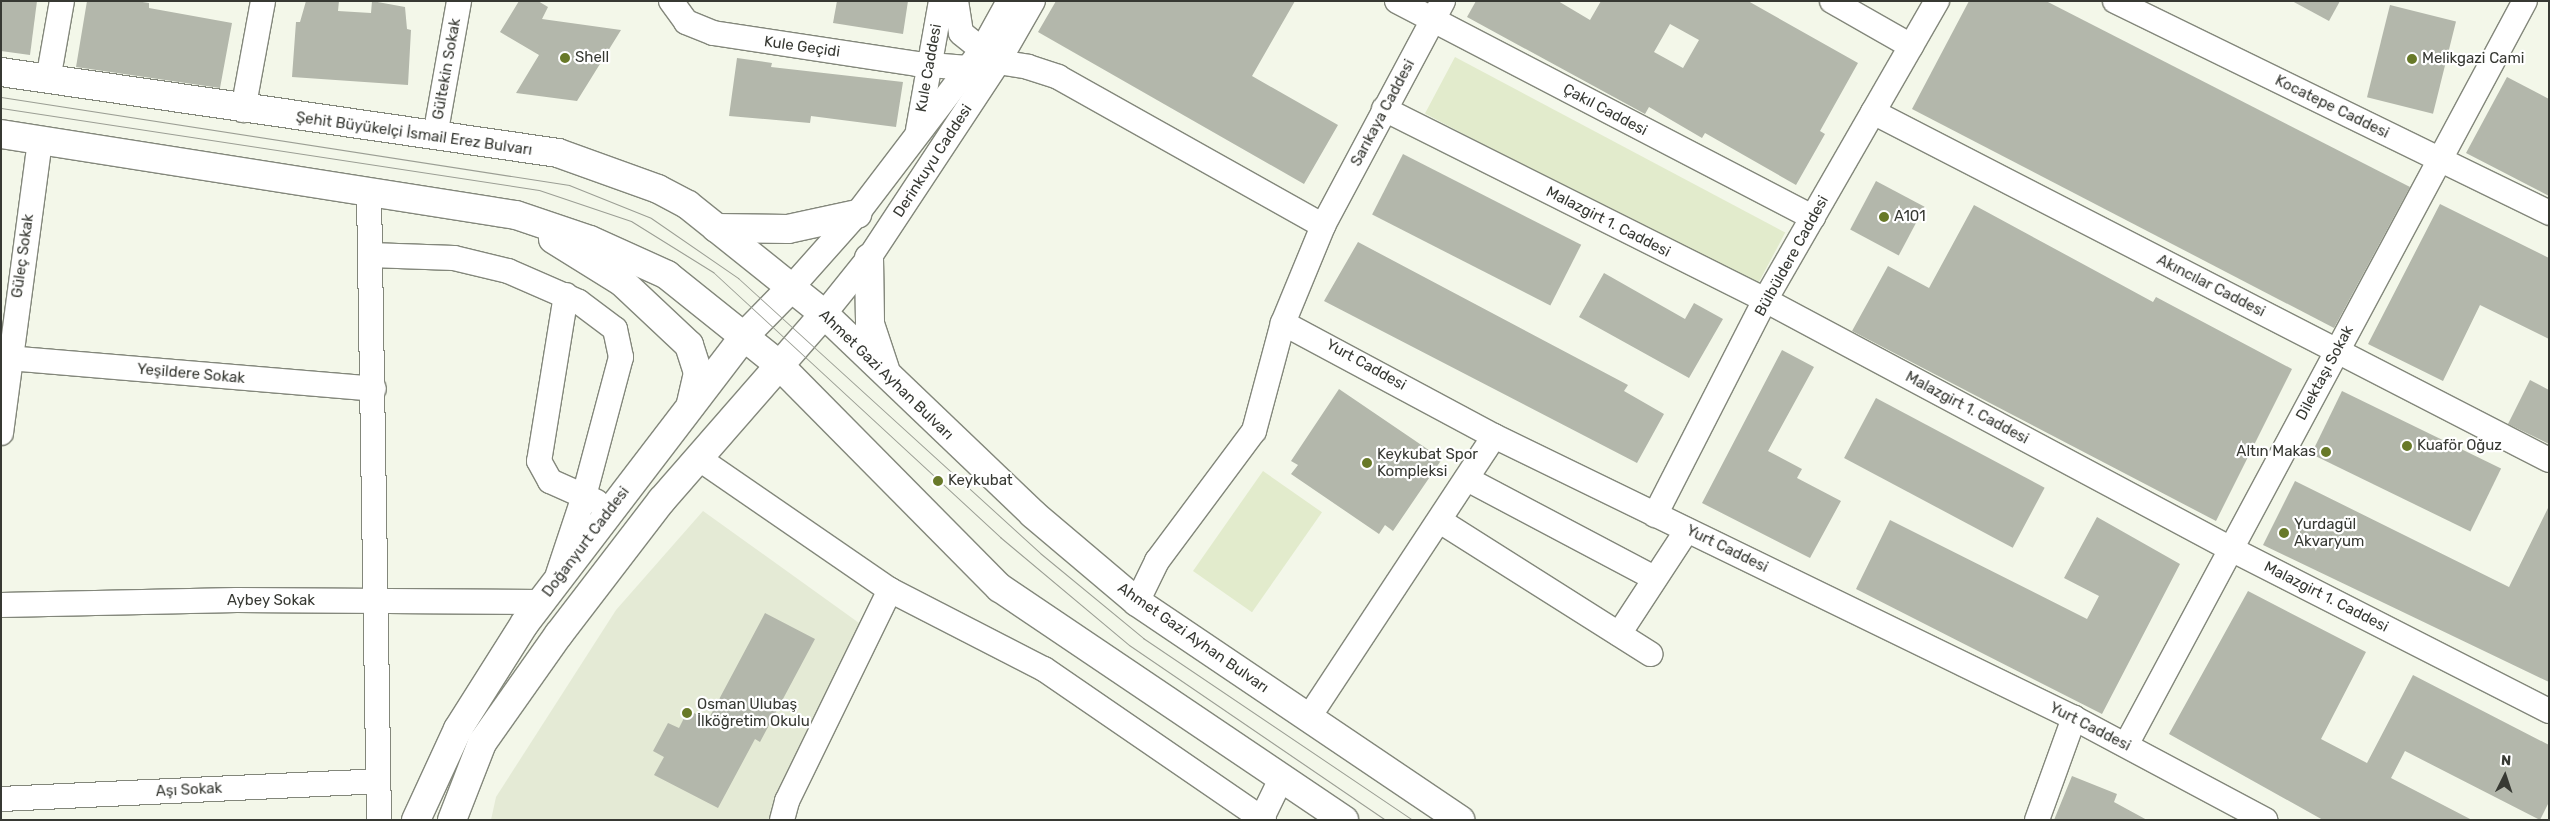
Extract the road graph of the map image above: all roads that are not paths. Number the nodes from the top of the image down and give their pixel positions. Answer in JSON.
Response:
{"nodes":[{"id":1,"x":62,"y":1,"type":"edge"},
{"id":2,"x":262,"y":1,"type":"edge"},
{"id":3,"x":459,"y":1,"type":"edge"},
{"id":4,"x":941,"y":1,"type":"edge"},
{"id":5,"x":956,"y":1,"type":"edge"},
{"id":6,"x":1009,"y":1,"type":"edge"},
{"id":7,"x":1033,"y":1,"type":"edge"},
{"id":8,"x":1397,"y":1,"type":"edge"},
{"id":9,"x":1832,"y":1,"type":"edge"},
{"id":10,"x":1937,"y":1,"type":"edge"},
{"id":11,"x":2115,"y":1,"type":"edge"},
{"id":12,"x":2525,"y":1,"type":"edge"},
{"id":13,"x":675,"y":8,"type":"edge"},
{"id":14,"x":1438,"y":11,"type":"edge"},
{"id":15,"x":1911,"y":46,"type":"junction"},
{"id":16,"x":983,"y":60,"type":"junction"},
{"id":17,"x":932,"y":62,"type":"junction"},
{"id":18,"x":1,"y":72,"type":"edge"},
{"id":19,"x":48,"y":80,"type":"junction"},
{"id":20,"x":243,"y":110,"type":"junction"},
{"id":21,"x":1384,"y":110,"type":"junction"},
{"id":22,"x":1874,"y":112,"type":"junction"},
{"id":23,"x":1,"y":134,"type":"edge"},
{"id":24,"x":916,"y":135,"type":"junction"},
{"id":25,"x":435,"y":136,"type":"junction"},
{"id":26,"x":40,"y":140,"type":"junction"},
{"id":27,"x":2437,"y":158,"type":"junction"},
{"id":28,"x":369,"y":192,"type":"junction"},
{"id":29,"x":2549,"y":213,"type":"edge"},
{"id":30,"x":857,"y":214,"type":"junction"},
{"id":31,"x":516,"y":216,"type":"junction"},
{"id":32,"x":1812,"y":218,"type":"junction"},
{"id":33,"x":1323,"y":226,"type":"junction"},
{"id":34,"x":716,"y":228,"type":"junction"},
{"id":35,"x":370,"y":255,"type":"junction"},
{"id":36,"x":869,"y":258,"type":"junction"},
{"id":37,"x":792,"y":288,"type":"junction"},
{"id":38,"x":566,"y":295,"type":"junction"},
{"id":39,"x":1765,"y":300,"type":"junction"},
{"id":40,"x":824,"y":314,"type":"junction"},
{"id":41,"x":1283,"y":323,"type":"junction"},
{"id":42,"x":745,"y":335,"type":"junction"},
{"id":43,"x":2337,"y":351,"type":"junction"},
{"id":44,"x":8,"y":358,"type":"junction"},
{"id":45,"x":778,"y":364,"type":"junction"},
{"id":46,"x":888,"y":375,"type":"junction"},
{"id":47,"x":374,"y":389,"type":"junction"},
{"id":48,"x":691,"y":404,"type":"junction"},
{"id":49,"x":1,"y":433,"type":"edge"},
{"id":50,"x":1494,"y":436,"type":"junction"},
{"id":51,"x":698,"y":458,"type":"junction"},
{"id":52,"x":2549,"y":460,"type":"edge"},
{"id":53,"x":1467,"y":479,"type":"junction"},
{"id":54,"x":584,"y":496,"type":"junction"},
{"id":55,"x":610,"y":509,"type":"junction"},
{"id":56,"x":1655,"y":514,"type":"junction"},
{"id":57,"x":1440,"y":521,"type":"junction"},
{"id":58,"x":1687,"y":530,"type":"junction"},
{"id":59,"x":2231,"y":549,"type":"junction"},
{"id":60,"x":1654,"y":578,"type":"junction"},
{"id":61,"x":890,"y":590,"type":"junction"},
{"id":62,"x":548,"y":594,"type":"junction"},
{"id":63,"x":379,"y":601,"type":"junction"},
{"id":64,"x":1137,"y":602,"type":"junction"},
{"id":65,"x":1,"y":605,"type":"edge"},
{"id":66,"x":1620,"y":634,"type":"junction"},
{"id":67,"x":1650,"y":654,"type":"dead end"},
{"id":68,"x":2549,"y":711,"type":"edge"},
{"id":69,"x":1309,"y":717,"type":"junction"},
{"id":70,"x":2074,"y":718,"type":"junction"},
{"id":71,"x":2126,"y":745,"type":"junction"},
{"id":72,"x":1282,"y":777,"type":"junction"},
{"id":73,"x":378,"y":781,"type":"junction"},
{"id":74,"x":1,"y":799,"type":"edge"},
{"id":75,"x":1262,"y":819,"type":"edge"},
{"id":76,"x":379,"y":820,"type":"edge"},
{"id":77,"x":416,"y":820,"type":"edge"},
{"id":78,"x":452,"y":820,"type":"edge"},
{"id":79,"x":782,"y":820,"type":"edge"},
{"id":80,"x":1344,"y":820,"type":"edge"},
{"id":81,"x":1460,"y":820,"type":"edge"},
{"id":82,"x":2037,"y":820,"type":"edge"},
{"id":83,"x":2265,"y":820,"type":"edge"}],
"edges":[{"from":1,"to":19,"type":"street"},
{"from":2,"to":20,"type":"street"},
{"from":3,"to":25,"type":"street","name":"Gültekin Sokak"},
{"from":4,"to":17,"type":"street","name":"Kule Caddesi"},
{"from":5,"to":16,"type":"street","name":"Kule Caddesi"},
{"from":6,"to":16,"type":"street","name":"Derinkuyu Caddesi"},
{"from":7,"to":16,"type":"street","name":"Derinkuyu Caddesi"},
{"from":8,"to":14,"type":"street","name":"Çakıl Caddesi"},
{"from":9,"to":15,"type":"street"},
{"from":10,"to":15,"type":"street","name":"Bülbüldere Caddesi"},
{"from":11,"to":27,"type":"street","name":"Kocatepe Caddesi"},
{"from":12,"to":27,"type":"street","name":"Dilektaşı Sokak"},
{"from":13,"to":17,"type":"street","name":"Kule Geçidi"},
{"from":14,"to":21,"type":"street","name":"Sarıkaya Caddesi"},
{"from":14,"to":32,"type":"street","name":"Çakıl Caddesi"},
{"from":15,"to":22,"type":"street","name":"Bülbüldere Caddesi"},
{"from":16,"to":17,"type":"street","name":"Kule Geçidi"},
{"from":16,"to":24,"type":"street","name":"Derinkuyu Caddesi"},
{"from":16,"to":33,"type":"street","name":"Kule Geçidi"},
{"from":16,"to":36,"type":"street","name":"Derinkuyu Caddesi"},
{"from":17,"to":24,"type":"street","name":"Kule Caddesi"},
{"from":18,"to":19,"type":"main road","name":"Şehit Büyükelçi İsmail Erez Bulvarı"},
{"from":19,"to":20,"type":"main road","name":"Şehit Büyükelçi İsmail Erez Bulvarı"},
{"from":20,"to":25,"type":"main road","name":"Şehit Büyükelçi İsmail Erez Bulvarı"},
{"from":21,"to":33,"type":"street","name":"Sarıkaya Caddesi"},
{"from":21,"to":39,"type":"street","name":"Malazgirt 1. Caddesi"},
{"from":22,"to":32,"type":"street","name":"Bülbüldere Caddesi"},
{"from":22,"to":43,"type":"street","name":"Akıncılar Caddesi"},
{"from":23,"to":26,"type":"main road"},
{"from":24,"to":30,"type":"street","name":"Derinkuyu Caddesi"},
{"from":25,"to":34,"type":"main road","name":"Şehit Büyükelçi İsmail Erez Bulvarı"},
{"from":26,"to":28,"type":"main road"},
{"from":26,"to":44,"type":"street","name":"Güleç Sokak"},
{"from":27,"to":29,"type":"street","name":"Kocatepe Caddesi"},
{"from":27,"to":43,"type":"street","name":"Dilektaşı Sokak"},
{"from":28,"to":31,"type":"main road"},
{"from":28,"to":35,"type":"street"},
{"from":30,"to":34,"type":"main road"},
{"from":30,"to":37,"type":"street","name":"Derinkuyu Caddesi"},
{"from":31,"to":42,"type":"main road"},
{"from":31,"to":48,"type":"main road"},
{"from":32,"to":39,"type":"street","name":"Bülbüldere Caddesi"},
{"from":33,"to":41,"type":"street"},
{"from":34,"to":37,"type":"main road","name":"Şehit Büyükelçi İsmail Erez Bulvarı"},
{"from":35,"to":38,"type":"street"},
{"from":35,"to":47,"type":"street"},
{"from":36,"to":40,"type":"street","name":"Derinkuyu Caddesi"},
{"from":36,"to":46,"type":"main road"},
{"from":37,"to":40,"type":"main road","name":"Ahmet Gazi Ayhan Bulvarı"},
{"from":37,"to":42,"type":"main road","name":"Doğanyurt Caddesi"},
{"from":38,"to":54,"type":"street"},
{"from":38,"to":54,"type":"street"},
{"from":39,"to":56,"type":"street","name":"Bülbüldere Caddesi"},
{"from":39,"to":59,"type":"street","name":"Malazgirt 1. Caddesi"},
{"from":40,"to":45,"type":"main road"},
{"from":40,"to":46,"type":"main road","name":"Ahmet Gazi Ayhan Bulvarı"},
{"from":41,"to":50,"type":"street","name":"Yurt Caddesi"},
{"from":41,"to":64,"type":"street"},
{"from":42,"to":45,"type":"main road"},
{"from":42,"to":48,"type":"main road","name":"Doğanyurt Caddesi"},
{"from":43,"to":52,"type":"street","name":"Akıncılar Caddesi"},
{"from":43,"to":59,"type":"street","name":"Dilektaşı Sokak"},
{"from":44,"to":47,"type":"street","name":"Yeşildere Sokak"},
{"from":44,"to":49,"type":"street","name":"Güleç Sokak"},
{"from":45,"to":51,"type":"main road"},
{"from":45,"to":72,"type":"main road"},
{"from":46,"to":64,"type":"main road","name":"Ahmet Gazi Ayhan Bulvarı"},
{"from":47,"to":63,"type":"street"},
{"from":48,"to":55,"type":"main road","name":"Doğanyurt Caddesi"},
{"from":50,"to":53,"type":"street"},
{"from":50,"to":56,"type":"street","name":"Yurt Caddesi"},
{"from":51,"to":61,"type":"street"},
{"from":51,"to":78,"type":"main road"},
{"from":53,"to":57,"type":"street"},
{"from":53,"to":60,"type":"street"},
{"from":54,"to":55,"type":"street"},
{"from":54,"to":62,"type":"street"},
{"from":55,"to":62,"type":"main road","name":"Doğanyurt Caddesi"},
{"from":56,"to":58,"type":"street","name":"Yurt Caddesi"},
{"from":57,"to":66,"type":"street"},
{"from":57,"to":69,"type":"street"},
{"from":58,"to":60,"type":"street"},
{"from":58,"to":70,"type":"street","name":"Yurt Caddesi"},
{"from":59,"to":68,"type":"street","name":"Malazgirt 1. Caddesi"},
{"from":59,"to":71,"type":"street","name":"Dilektaşı Sokak"},
{"from":60,"to":66,"type":"street"},
{"from":61,"to":75,"type":"street"},
{"from":61,"to":79,"type":"street"},
{"from":62,"to":63,"type":"street","name":"Aybey Sokak"},
{"from":62,"to":77,"type":"main road","name":"Doğanyurt Caddesi"},
{"from":63,"to":65,"type":"street","name":"Aybey Sokak"},
{"from":63,"to":73,"type":"street"},
{"from":64,"to":69,"type":"main road","name":"Ahmet Gazi Ayhan Bulvarı"},
{"from":66,"to":67,"type":"street"},
{"from":69,"to":81,"type":"main road","name":"Ahmet Gazi Ayhan Bulvarı"},
{"from":70,"to":71,"type":"street","name":"Yurt Caddesi"},
{"from":70,"to":82,"type":"street"},
{"from":71,"to":83,"type":"street","name":"Yurt Caddesi"},
{"from":72,"to":75,"type":"street"},
{"from":72,"to":80,"type":"main road"},
{"from":73,"to":74,"type":"street","name":"Aşı Sokak"},
{"from":73,"to":76,"type":"street"}]}
